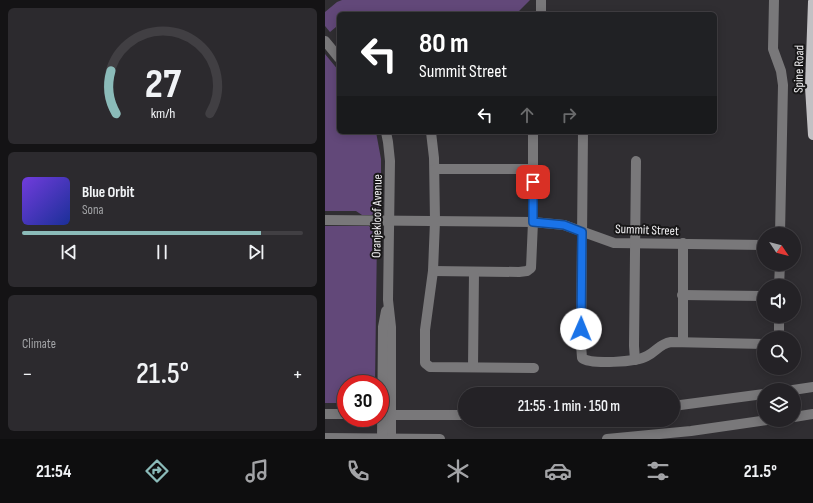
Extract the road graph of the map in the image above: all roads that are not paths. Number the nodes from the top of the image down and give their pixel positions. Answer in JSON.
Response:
{"nodes":[{"id":1,"x":541,"y":0,"type":"edge"},
{"id":2,"x":773,"y":0,"type":"edge"},
{"id":3,"x":813,"y":2,"type":"edge"},
{"id":4,"x":541,"y":12,"type":"edge"},
{"id":5,"x":325,"y":41,"type":"edge"},
{"id":6,"x":337,"y":56,"type":"edge"},
{"id":7,"x":386,"y":134,"type":"edge"},
{"id":8,"x":431,"y":134,"type":"edge"},
{"id":9,"x":533,"y":134,"type":"edge"},
{"id":10,"x":583,"y":134,"type":"edge"},
{"id":11,"x":813,"y":136,"type":"edge"},
{"id":12,"x":636,"y":161,"type":"dead end"},
{"id":13,"x":435,"y":169,"type":"junction"},
{"id":14,"x":533,"y":169,"type":"junction"},
{"id":15,"x":325,"y":220,"type":"edge"},
{"id":16,"x":389,"y":221,"type":"junction"},
{"id":17,"x":435,"y":221,"type":"junction"},
{"id":18,"x":533,"y":222,"type":"junction"},
{"id":19,"x":780,"y":227,"type":"edge"},
{"id":20,"x":582,"y":232,"type":"junction"},
{"id":21,"x":635,"y":243,"type":"junction"},
{"id":22,"x":683,"y":244,"type":"junction"},
{"id":23,"x":757,"y":245,"type":"edge"},
{"id":24,"x":433,"y":271,"type":"junction"},
{"id":25,"x":474,"y":272,"type":"junction"},
{"id":26,"x":683,"y":295,"type":"junction"},
{"id":27,"x":757,"y":296,"type":"edge"},
{"id":28,"x":683,"y":342,"type":"junction"},
{"id":29,"x":757,"y":344,"type":"edge"},
{"id":30,"x":635,"y":360,"type":"junction"},
{"id":31,"x":473,"y":367,"type":"junction"},
{"id":32,"x":534,"y":368,"type":"dead end"},
{"id":33,"x":387,"y":375,"type":"edge"},
{"id":34,"x":813,"y":387,"type":"edge"},
{"id":35,"x":801,"y":389,"type":"edge"},
{"id":36,"x":757,"y":395,"type":"edge"},
{"id":37,"x":680,"y":405,"type":"edge"},
{"id":38,"x":325,"y":414,"type":"edge"},
{"id":39,"x":337,"y":414,"type":"edge"},
{"id":40,"x":813,"y":414,"type":"edge"},
{"id":41,"x":389,"y":415,"type":"edge"},
{"id":42,"x":458,"y":415,"type":"edge"},
{"id":43,"x":801,"y":416,"type":"edge"},
{"id":44,"x":757,"y":421,"type":"edge"},
{"id":45,"x":385,"y":427,"type":"edge"},
{"id":46,"x":325,"y":438,"type":"edge"},
{"id":47,"x":386,"y":439,"type":"edge"},
{"id":48,"x":440,"y":439,"type":"edge"},
{"id":49,"x":607,"y":439,"type":"edge"}],
"edges":[{"from":1,"to":4,"type":"street"},
{"from":2,"to":19,"type":"street"},
{"from":3,"to":11,"type":"main road","name":"Spine Road"},
{"from":5,"to":6,"type":"street"},
{"from":7,"to":16,"type":"street","name":"Oranjekloof Avenue"},
{"from":8,"to":13,"type":"street"},
{"from":9,"to":14,"type":"street"},
{"from":10,"to":20,"type":"street"},
{"from":12,"to":21,"type":"street"},
{"from":13,"to":14,"type":"street"},
{"from":13,"to":17,"type":"street"},
{"from":14,"to":18,"type":"street"},
{"from":15,"to":16,"type":"street","name":"Summit Street"},
{"from":16,"to":17,"type":"street","name":"Summit Street"},
{"from":16,"to":33,"type":"street","name":"Oranjekloof Avenue"},
{"from":17,"to":18,"type":"street","name":"Summit Street"},
{"from":17,"to":24,"type":"street"},
{"from":18,"to":20,"type":"street","name":"Summit Street"},
{"from":18,"to":25,"type":"street"},
{"from":20,"to":21,"type":"street","name":"Summit Street"},
{"from":20,"to":30,"type":"street"},
{"from":21,"to":22,"type":"street","name":"Summit Street"},
{"from":21,"to":30,"type":"street"},
{"from":22,"to":23,"type":"street","name":"Summit Street"},
{"from":22,"to":26,"type":"street"},
{"from":24,"to":25,"type":"street"},
{"from":24,"to":31,"type":"street"},
{"from":25,"to":31,"type":"street"},
{"from":26,"to":27,"type":"street"},
{"from":26,"to":28,"type":"street"},
{"from":28,"to":29,"type":"street"},
{"from":28,"to":30,"type":"street"},
{"from":31,"to":32,"type":"street"},
{"from":34,"to":35,"type":"street"},
{"from":36,"to":37,"type":"street"},
{"from":38,"to":39,"type":"street"},
{"from":40,"to":43,"type":"street"},
{"from":41,"to":42,"type":"street"},
{"from":44,"to":49,"type":"street"},
{"from":45,"to":47,"type":"street","name":"Oranjekloof Avenue"},
{"from":46,"to":47,"type":"street"},
{"from":47,"to":48,"type":"street"}]}
